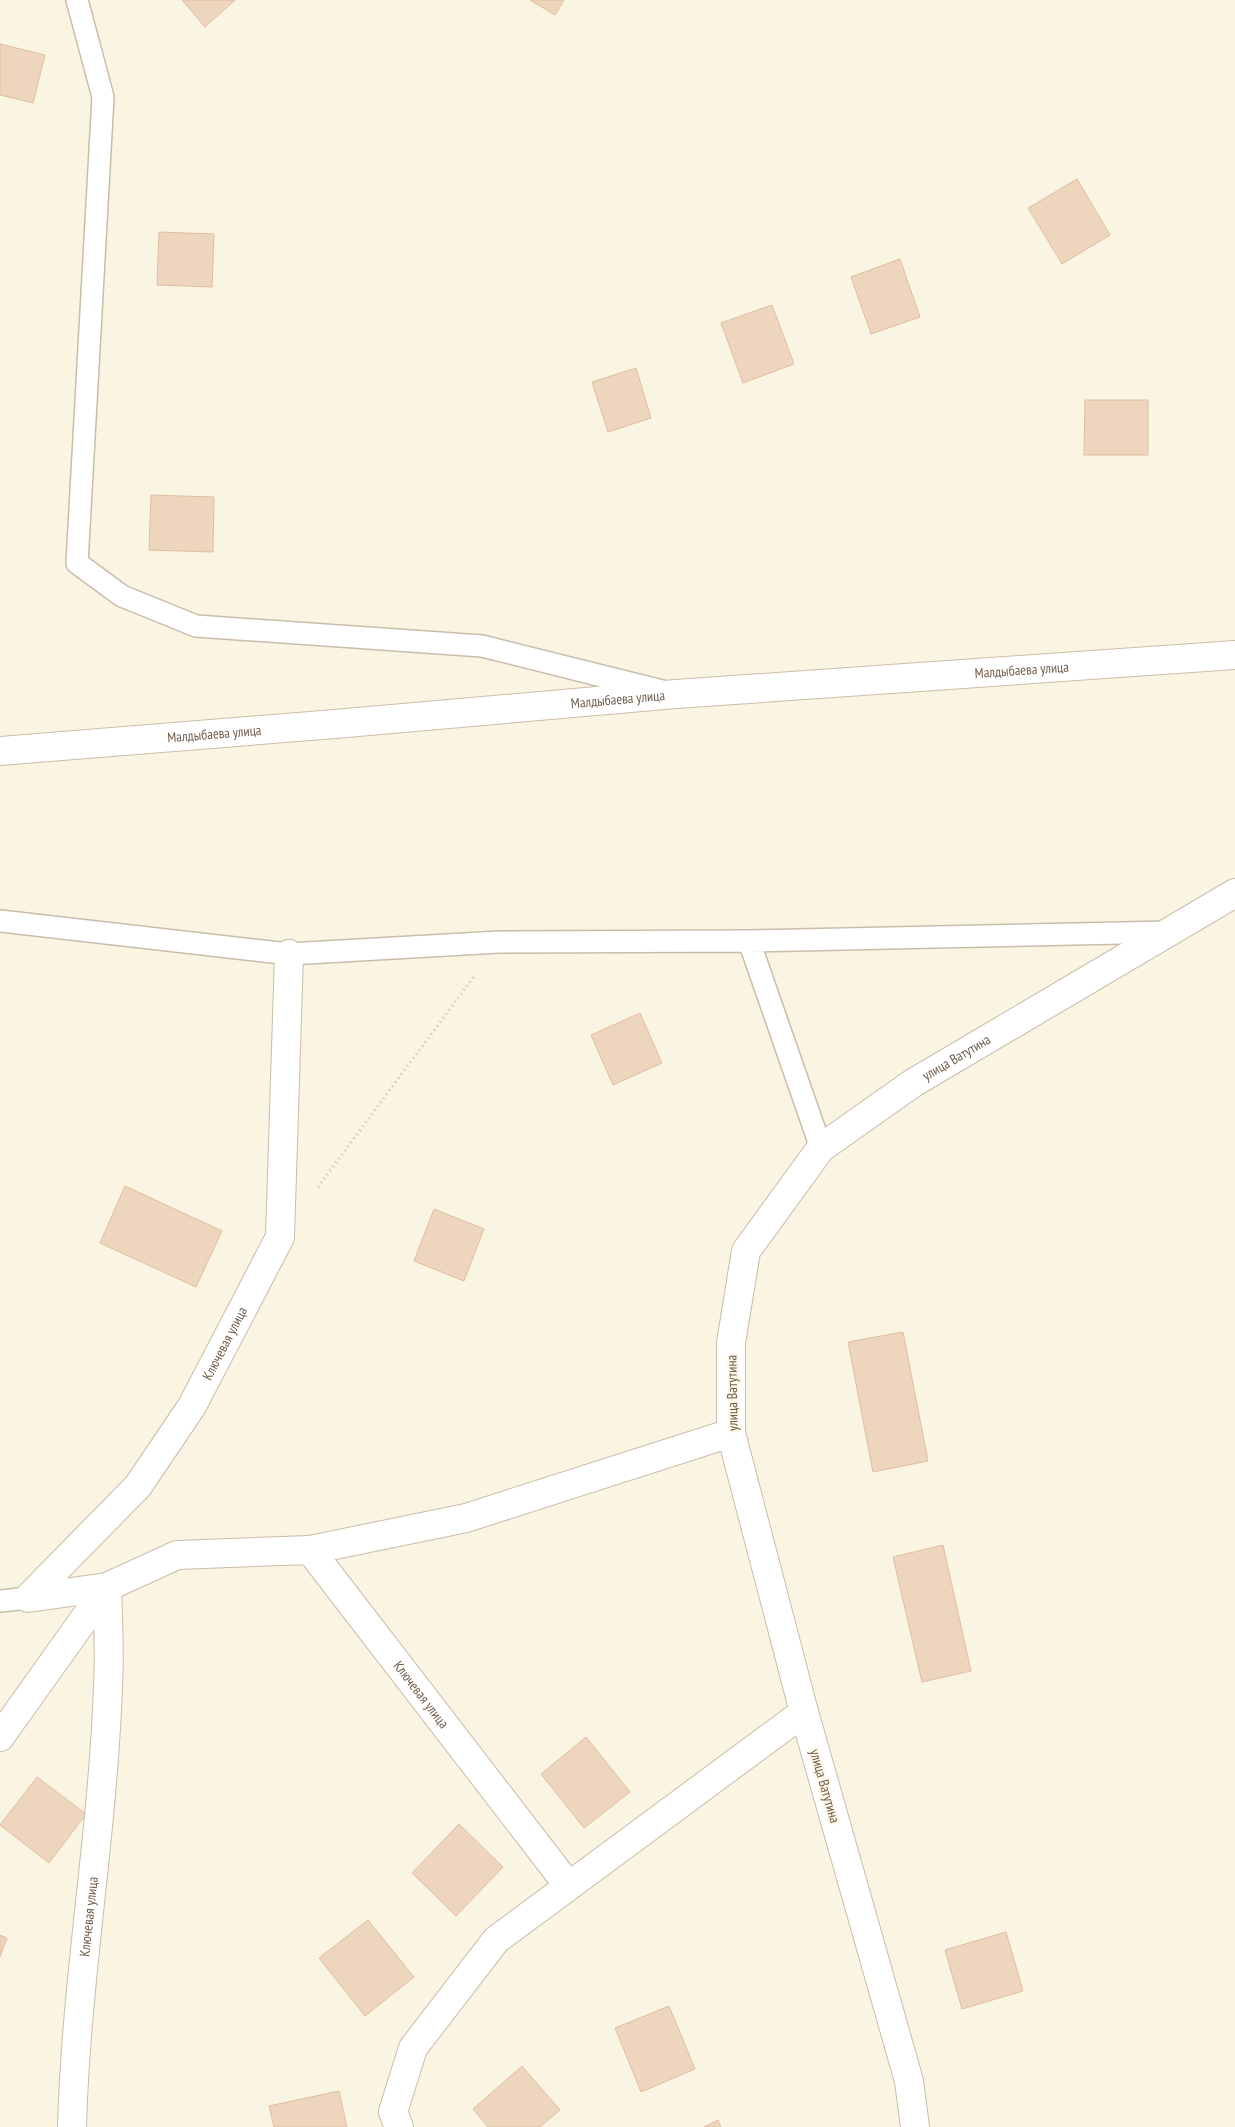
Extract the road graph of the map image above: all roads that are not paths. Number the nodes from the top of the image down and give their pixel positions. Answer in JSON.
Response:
{"nodes":[{"id":1,"x":77,"y":0,"type":"edge"},
{"id":2,"x":1235,"y":655,"type":"edge"},
{"id":3,"x":676,"y":694,"type":"junction"},
{"id":4,"x":0,"y":751,"type":"edge"},
{"id":5,"x":1235,"y":893,"type":"edge"},
{"id":6,"x":0,"y":921,"type":"edge"},
{"id":7,"x":1168,"y":932,"type":"junction"},
{"id":8,"x":749,"y":940,"type":"junction"},
{"id":9,"x":289,"y":954,"type":"junction"},
{"id":10,"x":821,"y":1148,"type":"junction"},
{"id":11,"x":731,"y":1433,"type":"junction"},
{"id":12,"x":310,"y":1550,"type":"junction"},
{"id":13,"x":108,"y":1587,"type":"junction"},
{"id":14,"x":28,"y":1598,"type":"junction"},
{"id":15,"x":0,"y":1601,"type":"edge"},
{"id":16,"x":804,"y":1712,"type":"junction"},
{"id":17,"x":0,"y":1738,"type":"edge"},
{"id":18,"x":568,"y":1885,"type":"junction"},
{"id":19,"x":72,"y":2127,"type":"edge"},
{"id":20,"x":399,"y":2127,"type":"edge"},
{"id":21,"x":915,"y":2127,"type":"edge"}],
"edges":[{"from":1,"to":3,"type":"lane"},
{"from":2,"to":3,"type":"street","name":"Малдыбаева улица"},
{"from":3,"to":4,"type":"street","name":"Малдыбаева улица"},
{"from":5,"to":7,"type":"street","name":"улица Ватутина"},
{"from":6,"to":9,"type":"lane"},
{"from":7,"to":8,"type":"lane"},
{"from":7,"to":10,"type":"street","name":"улица Ватутина"},
{"from":8,"to":9,"type":"lane"},
{"from":8,"to":10,"type":"lane"},
{"from":9,"to":14,"type":"street","name":"Ключевая улица"},
{"from":10,"to":11,"type":"street","name":"улица Ватутина"},
{"from":11,"to":12,"type":"street"},
{"from":11,"to":16,"type":"street","name":"улица Ватутина"},
{"from":12,"to":13,"type":"street"},
{"from":12,"to":18,"type":"street","name":"Ключевая улица"},
{"from":13,"to":14,"type":"street"},
{"from":13,"to":17,"type":"street"},
{"from":13,"to":19,"type":"street","name":"Ключевая улица"},
{"from":14,"to":15,"type":"lane"},
{"from":16,"to":18,"type":"street"},
{"from":16,"to":21,"type":"street","name":"улица Ватутина"},
{"from":18,"to":20,"type":"street"}]}
